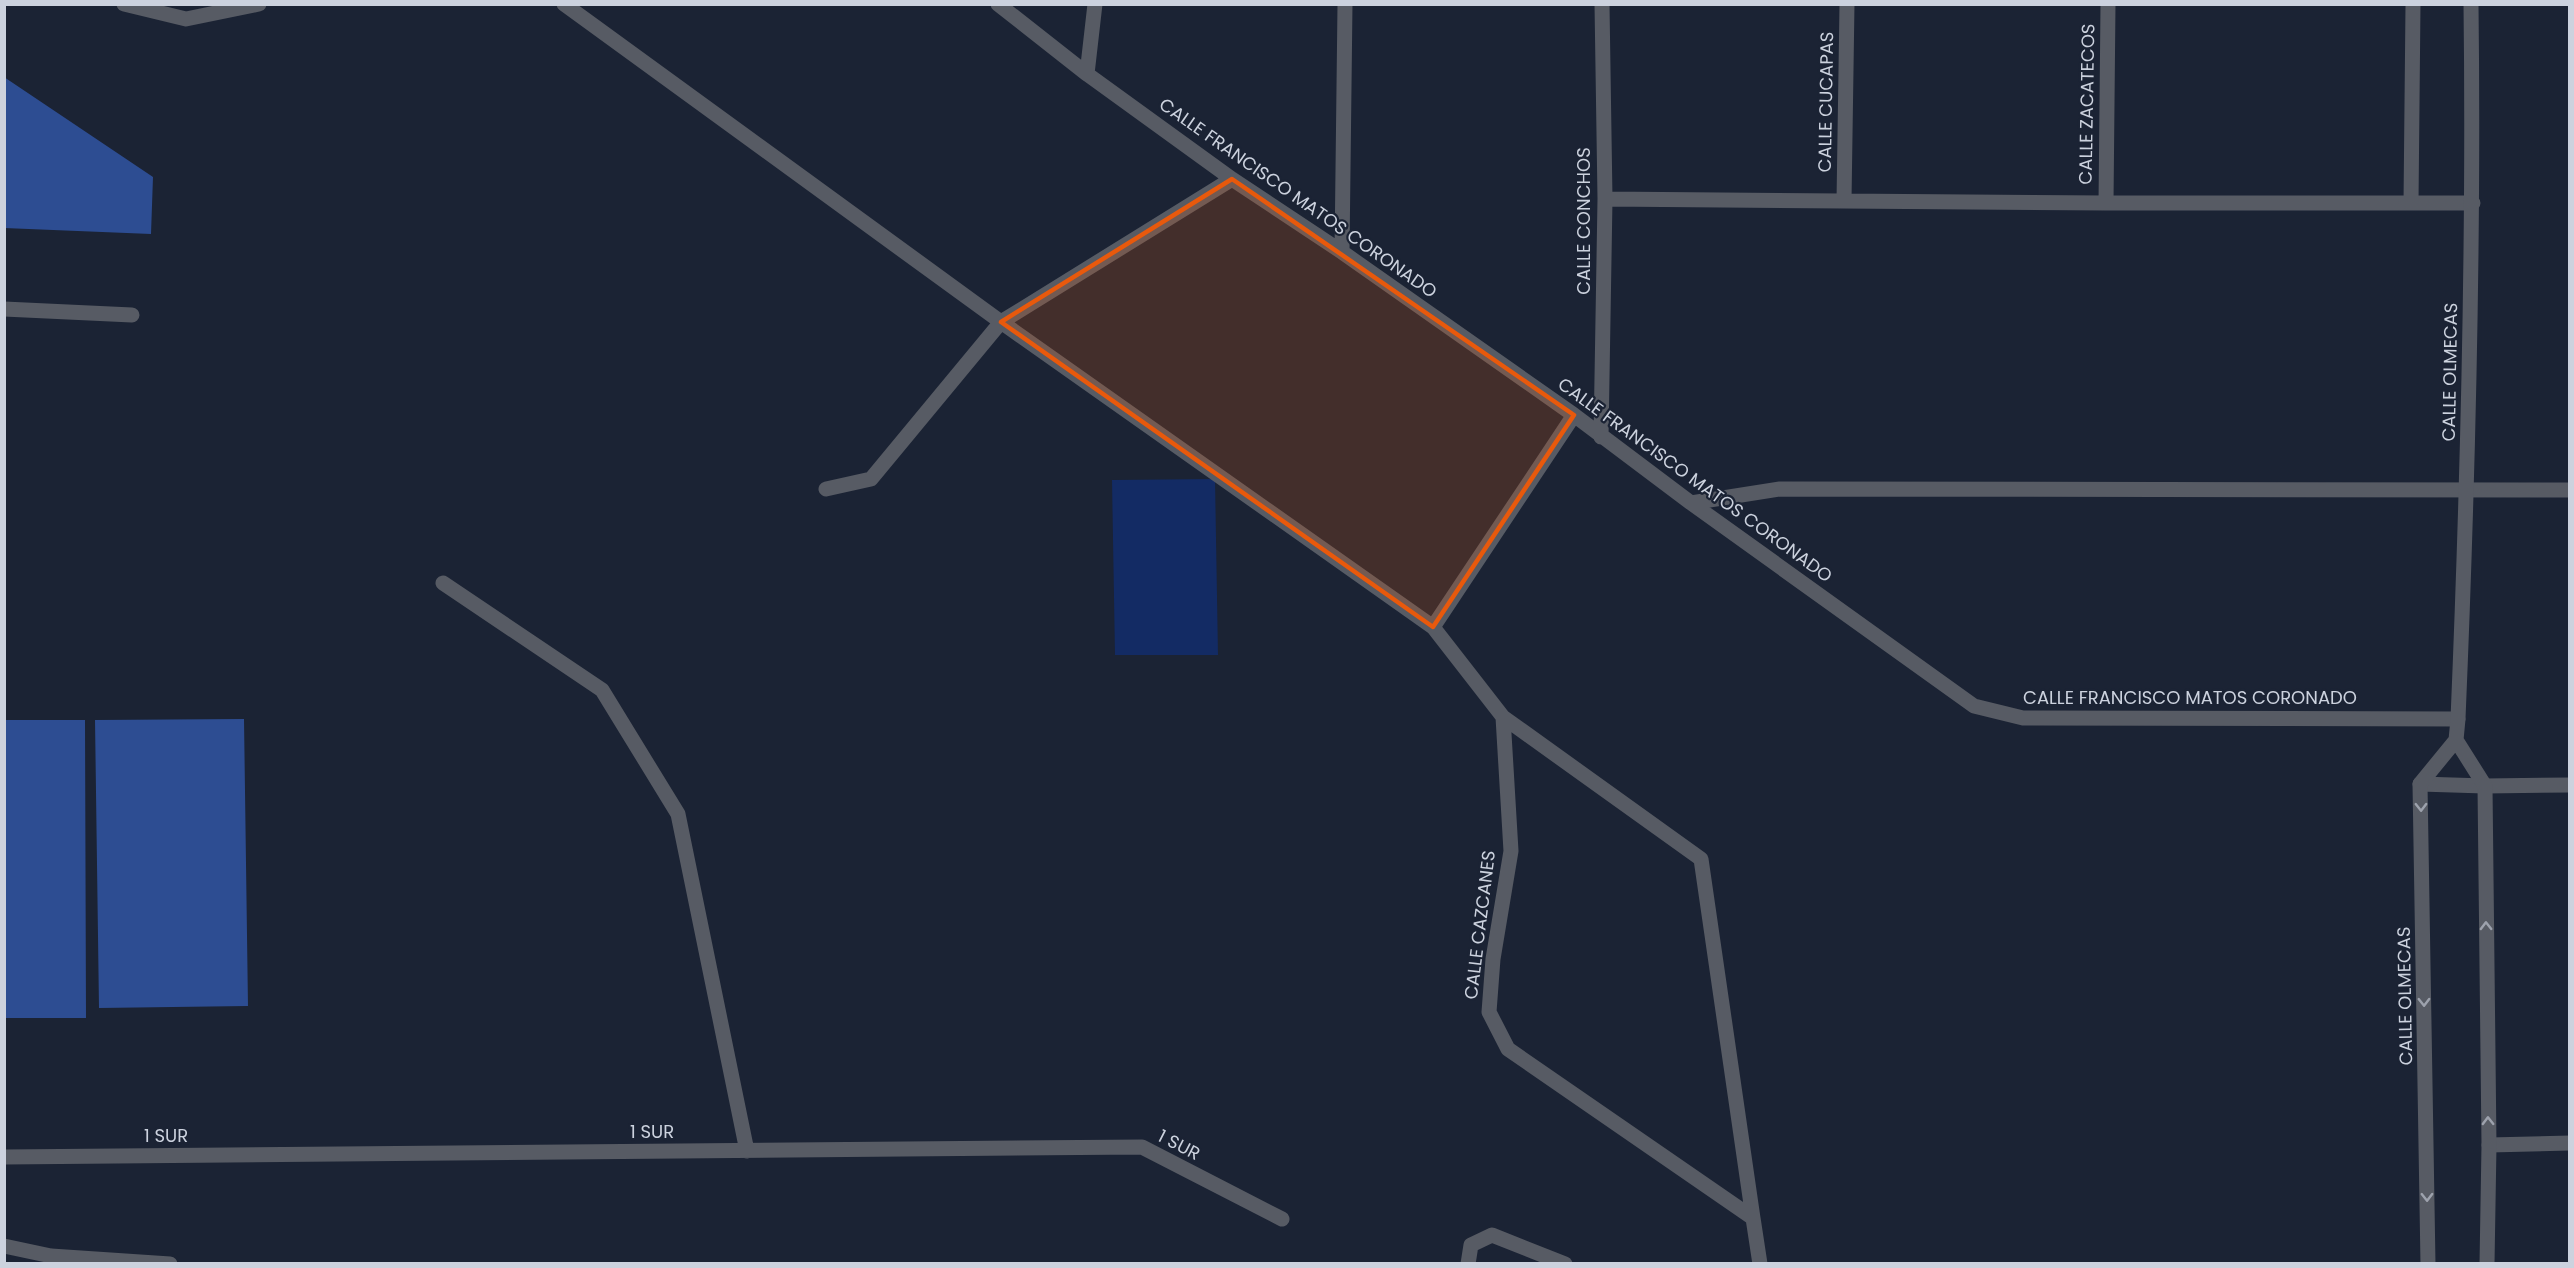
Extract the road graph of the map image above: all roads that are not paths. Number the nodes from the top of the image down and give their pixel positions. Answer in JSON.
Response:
{"nodes":[{"id":1,"x":124,"y":4,"type":"edge"},
{"id":2,"x":259,"y":4,"type":"edge"},
{"id":3,"x":564,"y":4,"type":"edge"},
{"id":4,"x":998,"y":4,"type":"edge"},
{"id":5,"x":1095,"y":4,"type":"edge"},
{"id":6,"x":1345,"y":4,"type":"edge"},
{"id":7,"x":1602,"y":4,"type":"edge"},
{"id":8,"x":1847,"y":4,"type":"edge"},
{"id":9,"x":2108,"y":4,"type":"edge"},
{"id":10,"x":2413,"y":4,"type":"edge"},
{"id":11,"x":2471,"y":4,"type":"edge"},
{"id":12,"x":1087,"y":74,"type":"junction"},
{"id":13,"x":1232,"y":178,"type":"junction"},
{"id":14,"x":1605,"y":200,"type":"junction"},
{"id":15,"x":1844,"y":201,"type":"junction"},
{"id":16,"x":2411,"y":202,"type":"junction"},
{"id":17,"x":2106,"y":203,"type":"junction"},
{"id":18,"x":2473,"y":203,"type":"junction"},
{"id":19,"x":1342,"y":252,"type":"junction"},
{"id":20,"x":4,"y":309,"type":"edge"},
{"id":21,"x":132,"y":315,"type":"dead end"},
{"id":22,"x":1001,"y":322,"type":"junction"},
{"id":23,"x":1574,"y":415,"type":"junction"},
{"id":24,"x":1601,"y":437,"type":"junction"},
{"id":25,"x":826,"y":489,"type":"dead end"},
{"id":26,"x":2570,"y":490,"type":"edge"},
{"id":27,"x":2467,"y":492,"type":"junction"},
{"id":28,"x":1691,"y":503,"type":"junction"},
{"id":29,"x":443,"y":583,"type":"dead end"},
{"id":30,"x":1433,"y":627,"type":"junction"},
{"id":31,"x":1503,"y":717,"type":"junction"},
{"id":32,"x":2458,"y":719,"type":"junction"},
{"id":33,"x":2456,"y":740,"type":"junction"},
{"id":34,"x":2420,"y":784,"type":"junction"},
{"id":35,"x":2570,"y":785,"type":"edge"},
{"id":36,"x":2485,"y":786,"type":"junction"},
{"id":37,"x":2570,"y":1143,"type":"edge"},
{"id":38,"x":2489,"y":1145,"type":"junction"},
{"id":39,"x":747,"y":1151,"type":"junction"},
{"id":40,"x":4,"y":1156,"type":"edge"},
{"id":41,"x":1753,"y":1218,"type":"junction"},
{"id":42,"x":1282,"y":1219,"type":"dead end"},
{"id":43,"x":4,"y":1246,"type":"edge"},
{"id":44,"x":170,"y":1263,"type":"edge"},
{"id":45,"x":1468,"y":1263,"type":"edge"},
{"id":46,"x":1565,"y":1263,"type":"edge"},
{"id":47,"x":1760,"y":1263,"type":"edge"},
{"id":48,"x":2428,"y":1263,"type":"edge"},
{"id":49,"x":2487,"y":1263,"type":"edge"}],
"edges":[{"from":1,"to":2,"type":"street"},
{"from":3,"to":22,"type":"street"},
{"from":4,"to":12,"type":"street","name":"CALLE FRANCISCO MATOS CORONADO"},
{"from":5,"to":12,"type":"street"},
{"from":6,"to":19,"type":"street"},
{"from":7,"to":14,"type":"street","name":"CALLE CONCHOS"},
{"from":8,"to":15,"type":"street","name":"CALLE CUCAPAS"},
{"from":9,"to":17,"type":"street","name":"CALLE ZACATECOS"},
{"from":10,"to":16,"type":"street"},
{"from":11,"to":18,"type":"street","name":"CALLE OLMECAS"},
{"from":12,"to":13,"type":"street","name":"CALLE FRANCISCO MATOS CORONADO"},
{"from":13,"to":19,"type":"street","name":"CALLE FRANCISCO MATOS CORONADO"},
{"from":13,"to":22,"type":"street"},
{"from":14,"to":15,"type":"street"},
{"from":14,"to":24,"type":"street","name":"CALLE CONCHOS"},
{"from":15,"to":17,"type":"street"},
{"from":16,"to":17,"type":"street"},
{"from":16,"to":18,"type":"street"},
{"from":18,"to":27,"type":"street","name":"CALLE OLMECAS"},
{"from":19,"to":23,"type":"street","name":"CALLE FRANCISCO MATOS CORONADO"},
{"from":20,"to":21,"type":"street"},
{"from":22,"to":25,"type":"street"},
{"from":22,"to":30,"type":"street"},
{"from":23,"to":24,"type":"street","name":"CALLE FRANCISCO MATOS CORONADO"},
{"from":23,"to":30,"type":"street"},
{"from":24,"to":28,"type":"street","name":"CALLE FRANCISCO MATOS CORONADO"},
{"from":26,"to":27,"type":"street"},
{"from":27,"to":28,"type":"street"},
{"from":27,"to":32,"type":"street","name":"CALLE OLMECAS"},
{"from":28,"to":32,"type":"street","name":"CALLE FRANCISCO MATOS CORONADO"},
{"from":29,"to":39,"type":"street"},
{"from":30,"to":31,"type":"street"},
{"from":31,"to":41,"type":"street"},
{"from":31,"to":41,"type":"street","name":"CALLE CAZCANES"},
{"from":32,"to":33,"type":"street","name":"CALLE OLMECAS"},
{"from":33,"to":34,"type":"street"},
{"from":33,"to":36,"type":"street"},
{"from":34,"to":36,"type":"street"},
{"from":34,"to":48,"type":"street","name":"CALLE OLMECAS","one_way":true},
{"from":35,"to":36,"type":"street"},
{"from":38,"to":36,"type":"street","one_way":true},
{"from":37,"to":38,"type":"street"},
{"from":38,"to":49,"type":"street"},
{"from":39,"to":40,"type":"street","name":"1 SUR"},
{"from":39,"to":42,"type":"street","name":"1 SUR"},
{"from":41,"to":47,"type":"street"},
{"from":43,"to":44,"type":"street"},
{"from":45,"to":46,"type":"street"}]}
